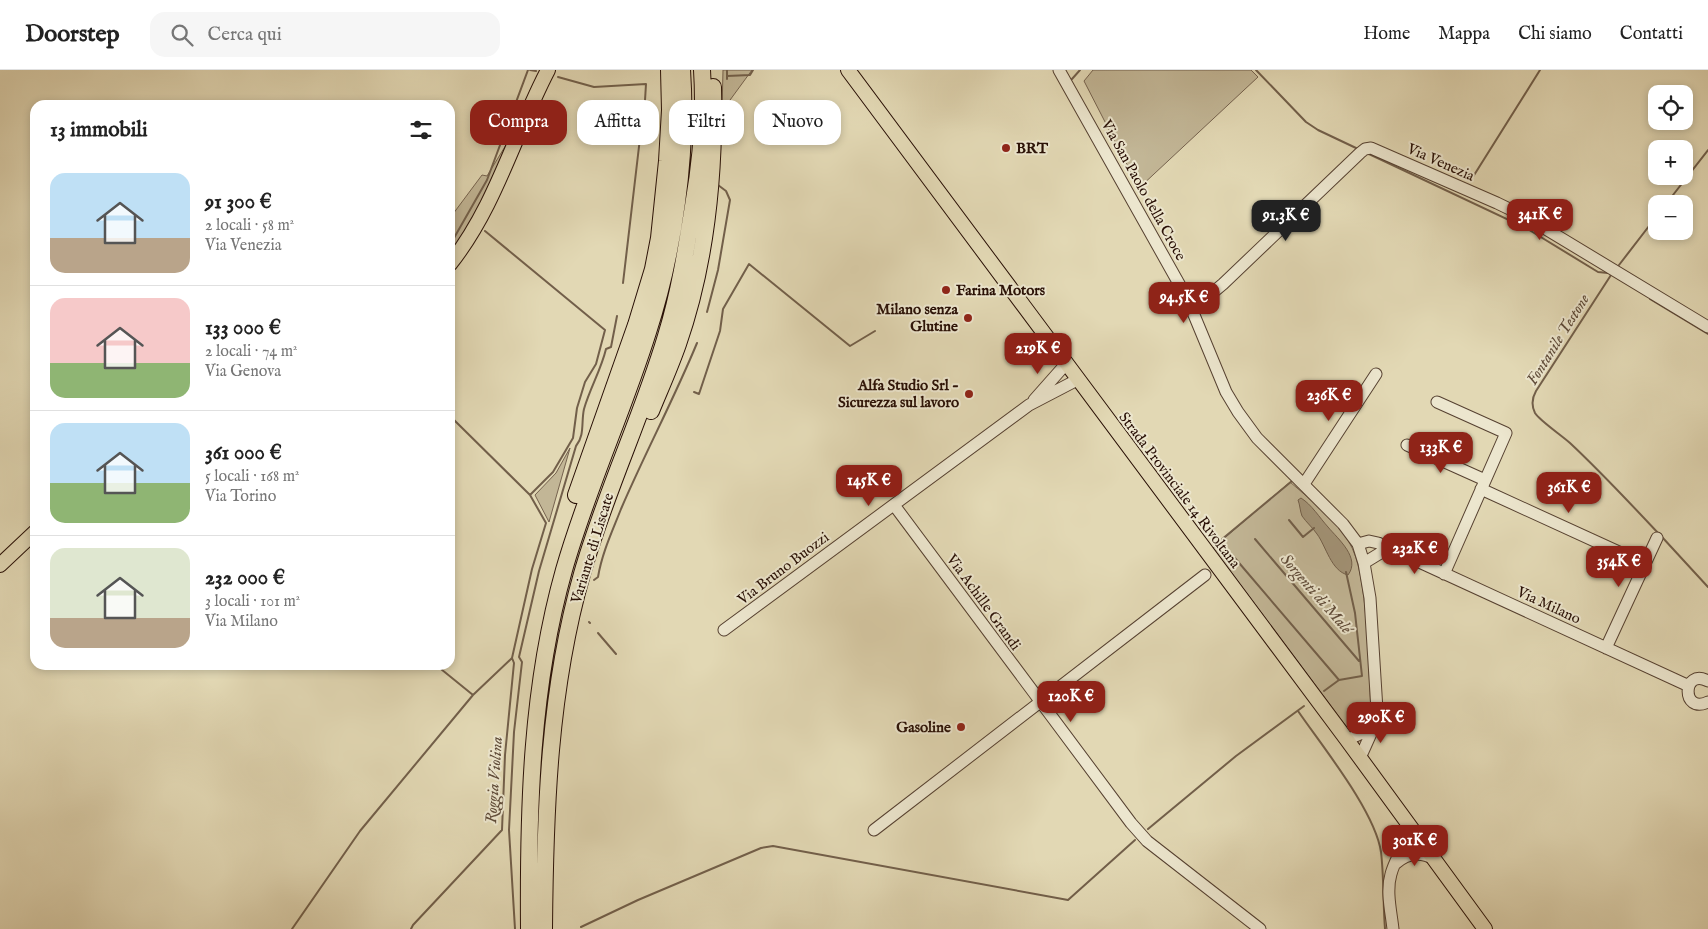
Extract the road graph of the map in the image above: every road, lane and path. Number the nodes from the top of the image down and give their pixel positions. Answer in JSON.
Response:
{"nodes":[{"id":1,"x":548,"y":70,"type":"edge"},
{"id":2,"x":665,"y":70,"type":"edge"},
{"id":3,"x":669,"y":70,"type":"edge"},
{"id":4,"x":682,"y":70,"type":"edge"},
{"id":5,"x":702,"y":70,"type":"edge"},
{"id":6,"x":713,"y":70,"type":"edge"},
{"id":7,"x":848,"y":70,"type":"edge"},
{"id":8,"x":1059,"y":70,"type":"edge"},
{"id":9,"x":669,"y":100,"type":"edge"},
{"id":10,"x":669,"y":125,"type":"joint"},
{"id":11,"x":455,"y":257,"type":"edge"},
{"id":12,"x":1191,"y":308,"type":"junction"},
{"id":13,"x":1708,"y":327,"type":"edge"},
{"id":14,"x":1066,"y":365,"type":"junction"},
{"id":15,"x":1376,"y":374,"type":"dead end"},
{"id":16,"x":1077,"y":380,"type":"junction"},
{"id":17,"x":1437,"y":402,"type":"dead end"},
{"id":18,"x":1029,"y":404,"type":"junction"},
{"id":19,"x":1407,"y":445,"type":"dead end"},
{"id":20,"x":1304,"y":484,"type":"junction"},
{"id":21,"x":1483,"y":485,"type":"junction"},
{"id":22,"x":894,"y":505,"type":"junction"},
{"id":23,"x":30,"y":537,"type":"edge"},
{"id":24,"x":1656,"y":538,"type":"dead end"},
{"id":25,"x":1358,"y":544,"type":"junction"},
{"id":26,"x":1396,"y":552,"type":"junction"},
{"id":27,"x":1364,"y":563,"type":"junction"},
{"id":28,"x":1645,"y":564,"type":"junction"},
{"id":29,"x":0,"y":565,"type":"edge"},
{"id":30,"x":1444,"y":574,"type":"junction"},
{"id":31,"x":1205,"y":576,"type":"dead end"},
{"id":32,"x":724,"y":630,"type":"dead end"},
{"id":33,"x":1606,"y":648,"type":"junction"},
{"id":34,"x":1708,"y":681,"type":"edge"},
{"id":35,"x":1689,"y":686,"type":"junction"},
{"id":36,"x":1708,"y":702,"type":"edge"},
{"id":37,"x":1040,"y":704,"type":"junction"},
{"id":38,"x":1376,"y":719,"type":"junction"},
{"id":39,"x":552,"y":730,"type":"junction"},
{"id":40,"x":1347,"y":740,"type":"junction"},
{"id":41,"x":1360,"y":758,"type":"junction"},
{"id":42,"x":1406,"y":821,"type":"junction"},
{"id":43,"x":874,"y":830,"type":"dead end"},
{"id":44,"x":1434,"y":859,"type":"junction"},
{"id":45,"x":1394,"y":866,"type":"junction"},
{"id":46,"x":529,"y":925,"type":"edge"},
{"id":47,"x":544,"y":929,"type":"edge"},
{"id":48,"x":1260,"y":929,"type":"edge"},
{"id":49,"x":1393,"y":929,"type":"edge"},
{"id":50,"x":1485,"y":929,"type":"edge"}],
"edges":[{"from":1,"to":11,"type":"main road"},
{"from":2,"to":10,"type":"highway"},
{"from":3,"to":9,"type":"highway"},
{"from":4,"to":46,"type":"highway","name":"Variante di Liscate"},
{"from":5,"to":39,"type":"highway","name":"Variante di Liscate"},
{"from":6,"to":39,"type":"highway"},
{"from":7,"to":14,"type":"main road","name":"Strada Provinciale 14 Rivoltana"},
{"from":8,"to":12,"type":"street","name":"Via San Paolo della Croce"},
{"from":10,"to":46,"type":"highway"},
{"from":12,"to":13,"type":"street","name":"Via Venezia"},
{"from":12,"to":20,"type":"street","name":"Via San Paolo della Croce"},
{"from":14,"to":16,"type":"main road","name":"Strada Provinciale 14 Rivoltana"},
{"from":14,"to":18,"type":"street","name":"Via Bruno Buozzi"},
{"from":15,"to":20,"type":"street"},
{"from":16,"to":18,"type":"street","name":"Via Bruno Buozzi"},
{"from":16,"to":40,"type":"main road","name":"Strada Provinciale 14 Rivoltana"},
{"from":17,"to":21,"type":"street"},
{"from":18,"to":22,"type":"street","name":"Via Bruno Buozzi"},
{"from":19,"to":21,"type":"street"},
{"from":20,"to":25,"type":"street","name":"Via San Paolo della Croce"},
{"from":21,"to":28,"type":"street"},
{"from":21,"to":30,"type":"street"},
{"from":22,"to":32,"type":"street","name":"Via Bruno Buozzi"},
{"from":22,"to":37,"type":"street","name":"Via Achille Grandi"},
{"from":23,"to":29,"type":"main road"},
{"from":24,"to":28,"type":"street"},
{"from":25,"to":26,"type":"street","name":"Via Milano"},
{"from":25,"to":27,"type":"street","name":"Via San Paolo della Croce"},
{"from":26,"to":27,"type":"street"},
{"from":26,"to":30,"type":"street","name":"Via Milano"},
{"from":27,"to":38,"type":"street","name":"Via San Paolo della Croce"},
{"from":28,"to":33,"type":"street"},
{"from":30,"to":33,"type":"street","name":"Via Milano"},
{"from":31,"to":37,"type":"street"},
{"from":33,"to":35,"type":"street","name":"Via Milano"},
{"from":34,"to":35,"type":"street"},
{"from":35,"to":36,"type":"street"},
{"from":37,"to":43,"type":"street"},
{"from":37,"to":48,"type":"street","name":"Via Achille Grandi"},
{"from":38,"to":40,"type":"street"},
{"from":38,"to":41,"type":"street","name":"Via San Paolo della Croce"},
{"from":39,"to":47,"type":"highway","name":"Variante di Liscate"},
{"from":40,"to":41,"type":"main road","name":"Strada Provinciale 14 Rivoltana"},
{"from":41,"to":42,"type":"main road","name":"Strada Provinciale 14 Rivoltana"},
{"from":42,"to":44,"type":"main road","name":"Strada Provinciale 14 Rivoltana"},
{"from":42,"to":45,"type":"street"},
{"from":44,"to":45,"type":"street"},
{"from":44,"to":50,"type":"main road","name":"Strada Provinciale 14 Rivoltana"},
{"from":45,"to":49,"type":"street"}]}
